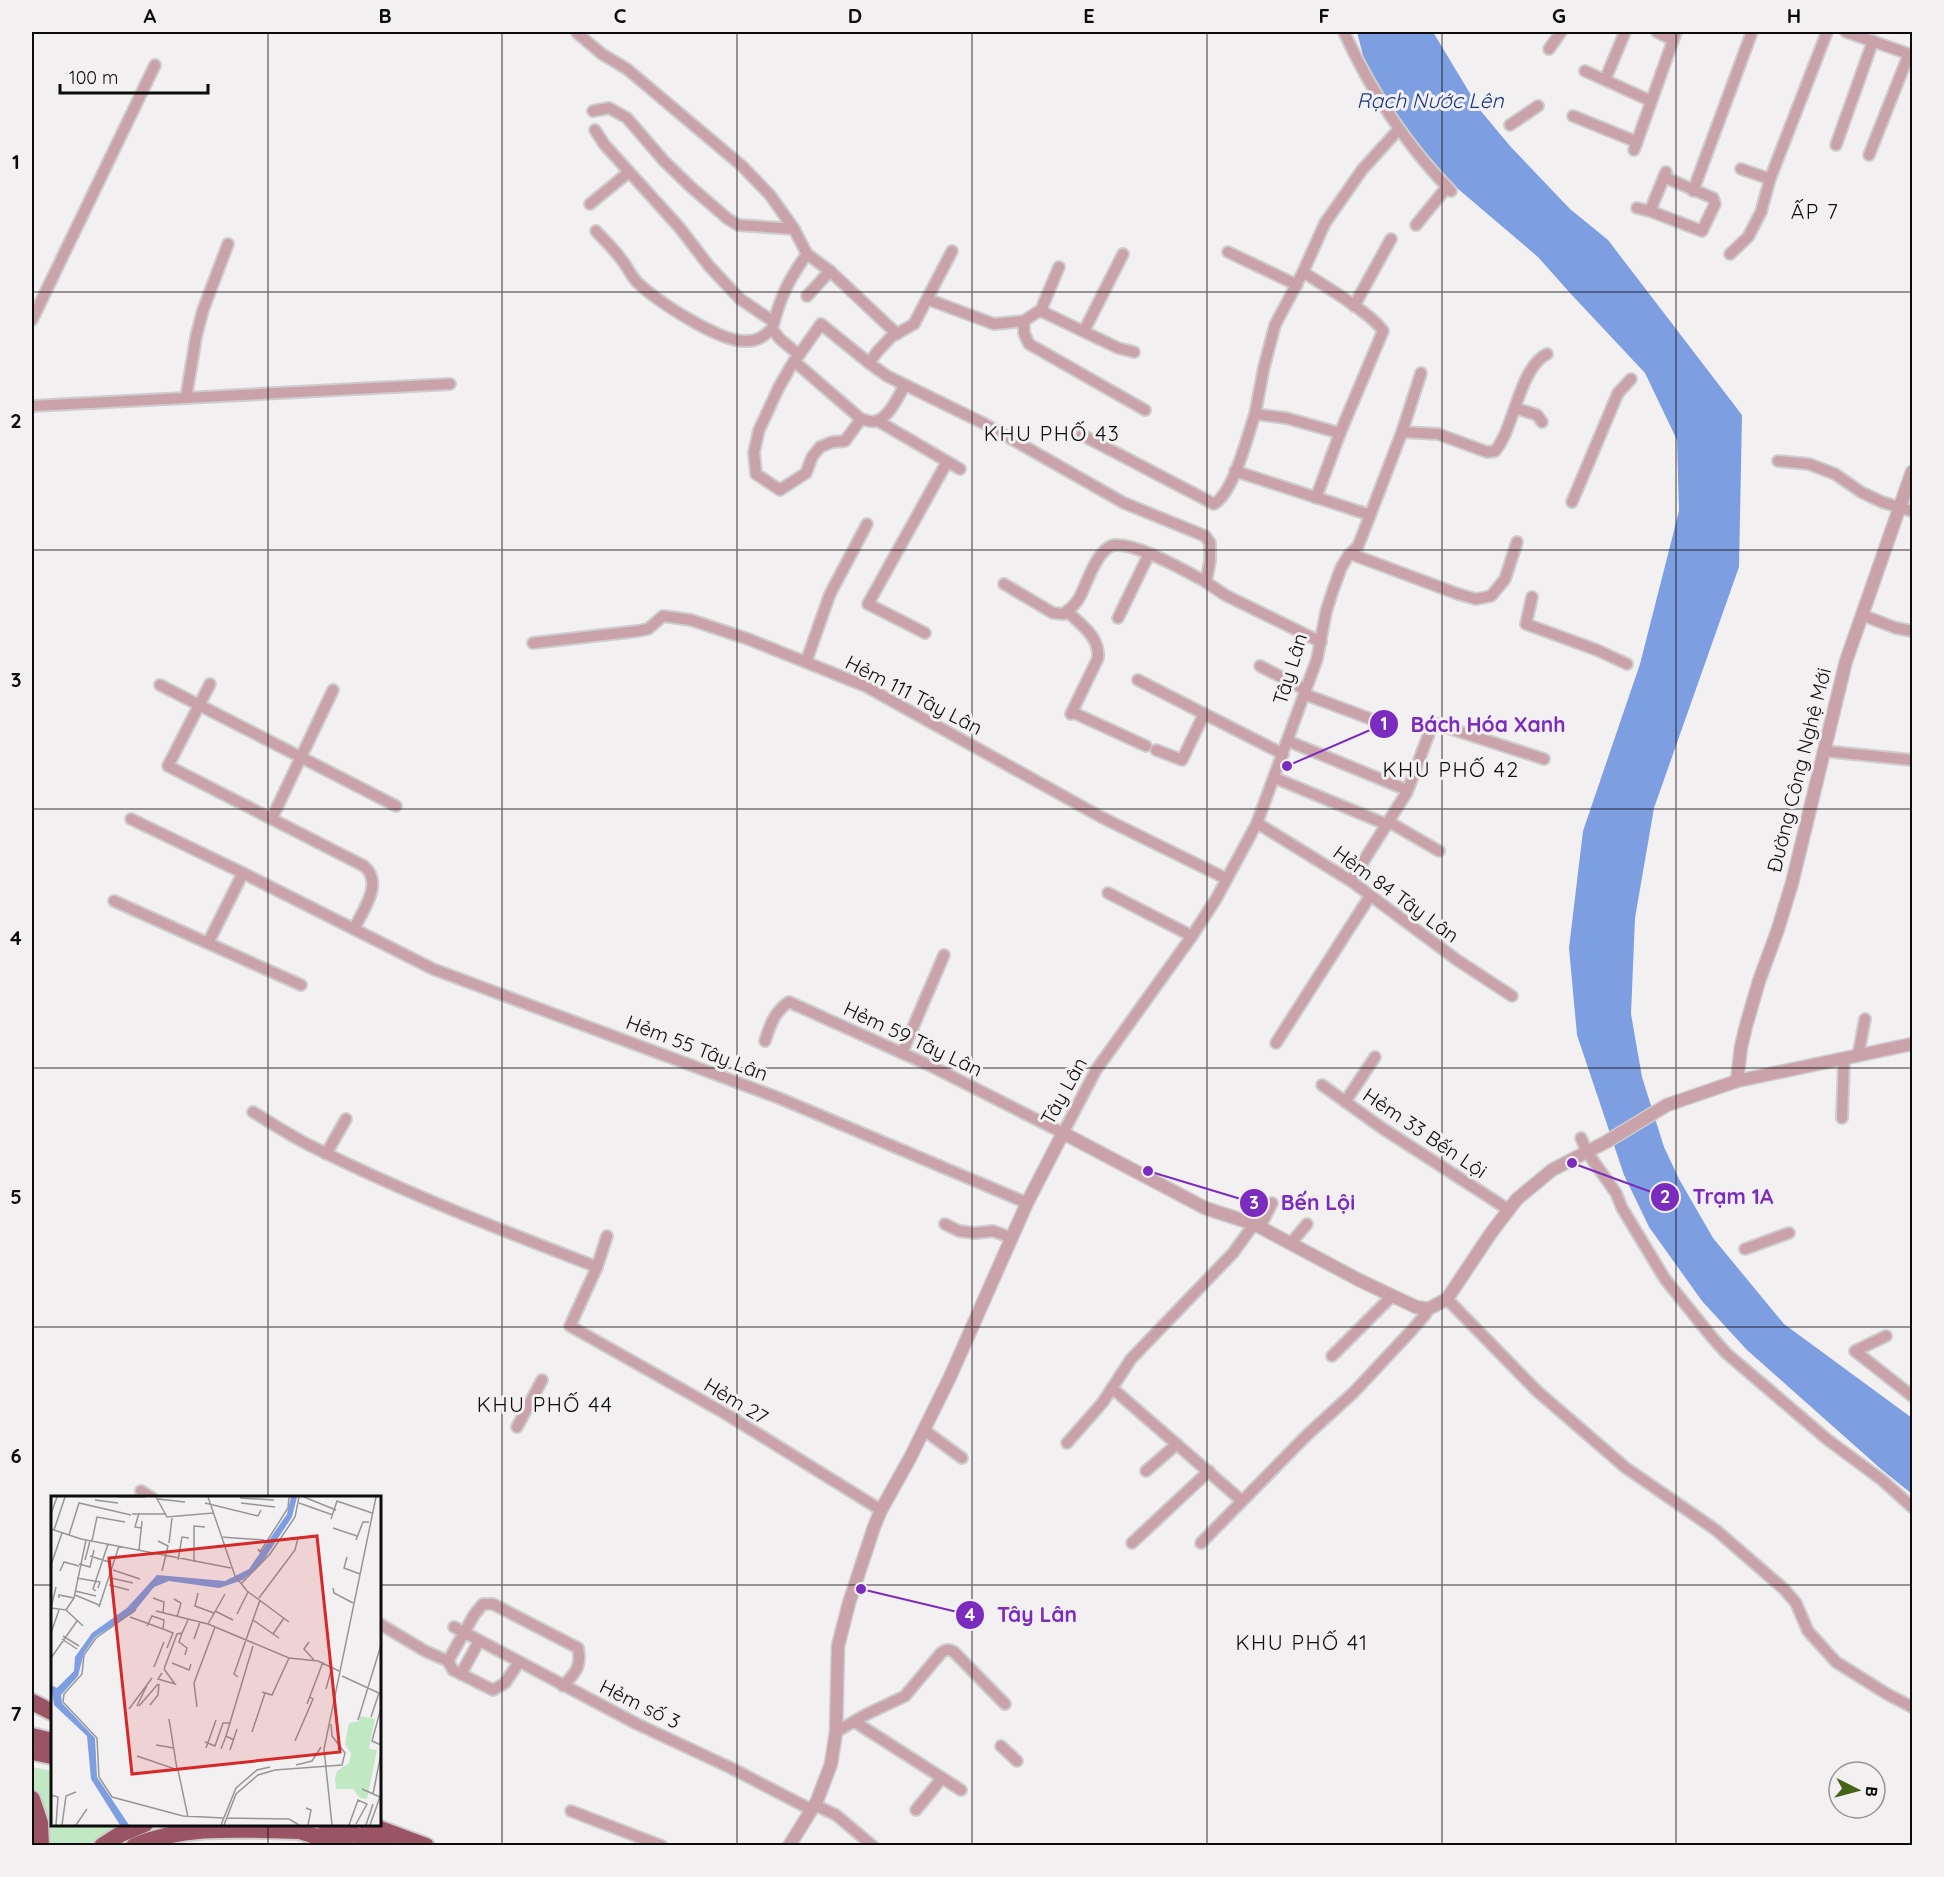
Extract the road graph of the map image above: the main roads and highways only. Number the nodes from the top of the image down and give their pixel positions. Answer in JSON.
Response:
{"nodes":[{"id":1,"x":32,"y":1702,"type":"edge"},
{"id":2,"x":51,"y":1712,"type":"edge"},
{"id":3,"x":32,"y":1728,"type":"edge"},
{"id":4,"x":51,"y":1732,"type":"edge"},
{"id":5,"x":32,"y":1736,"type":"edge"},
{"id":6,"x":51,"y":1741,"type":"edge"},
{"id":7,"x":32,"y":1752,"type":"edge"},
{"id":8,"x":51,"y":1756,"type":"edge"},
{"id":9,"x":32,"y":1799,"type":"edge"},
{"id":10,"x":32,"y":1813,"type":"edge"},
{"id":11,"x":140,"y":1826,"type":"edge"},
{"id":12,"x":284,"y":1826,"type":"edge"},
{"id":13,"x":316,"y":1834,"type":"edge"},
{"id":14,"x":358,"y":1835,"type":"edge"},
{"id":15,"x":41,"y":1838,"type":"edge"},
{"id":16,"x":102,"y":1845,"type":"edge"},
{"id":17,"x":134,"y":1845,"type":"edge"},
{"id":18,"x":387,"y":1845,"type":"edge"},
{"id":19,"x":426,"y":1845,"type":"edge"}],
"edges":[{"from":1,"to":2,"type":"highway"},
{"from":3,"to":4,"type":"highway"},
{"from":5,"to":6,"type":"highway"},
{"from":7,"to":8,"type":"highway"},
{"from":9,"to":15,"type":"highway"},
{"from":10,"to":15,"type":"highway"},
{"from":11,"to":16,"type":"highway"},
{"from":12,"to":13,"type":"highway"},
{"from":13,"to":14,"type":"highway"},
{"from":13,"to":17,"type":"highway"},
{"from":14,"to":18,"type":"highway"},
{"from":14,"to":19,"type":"highway"}]}
